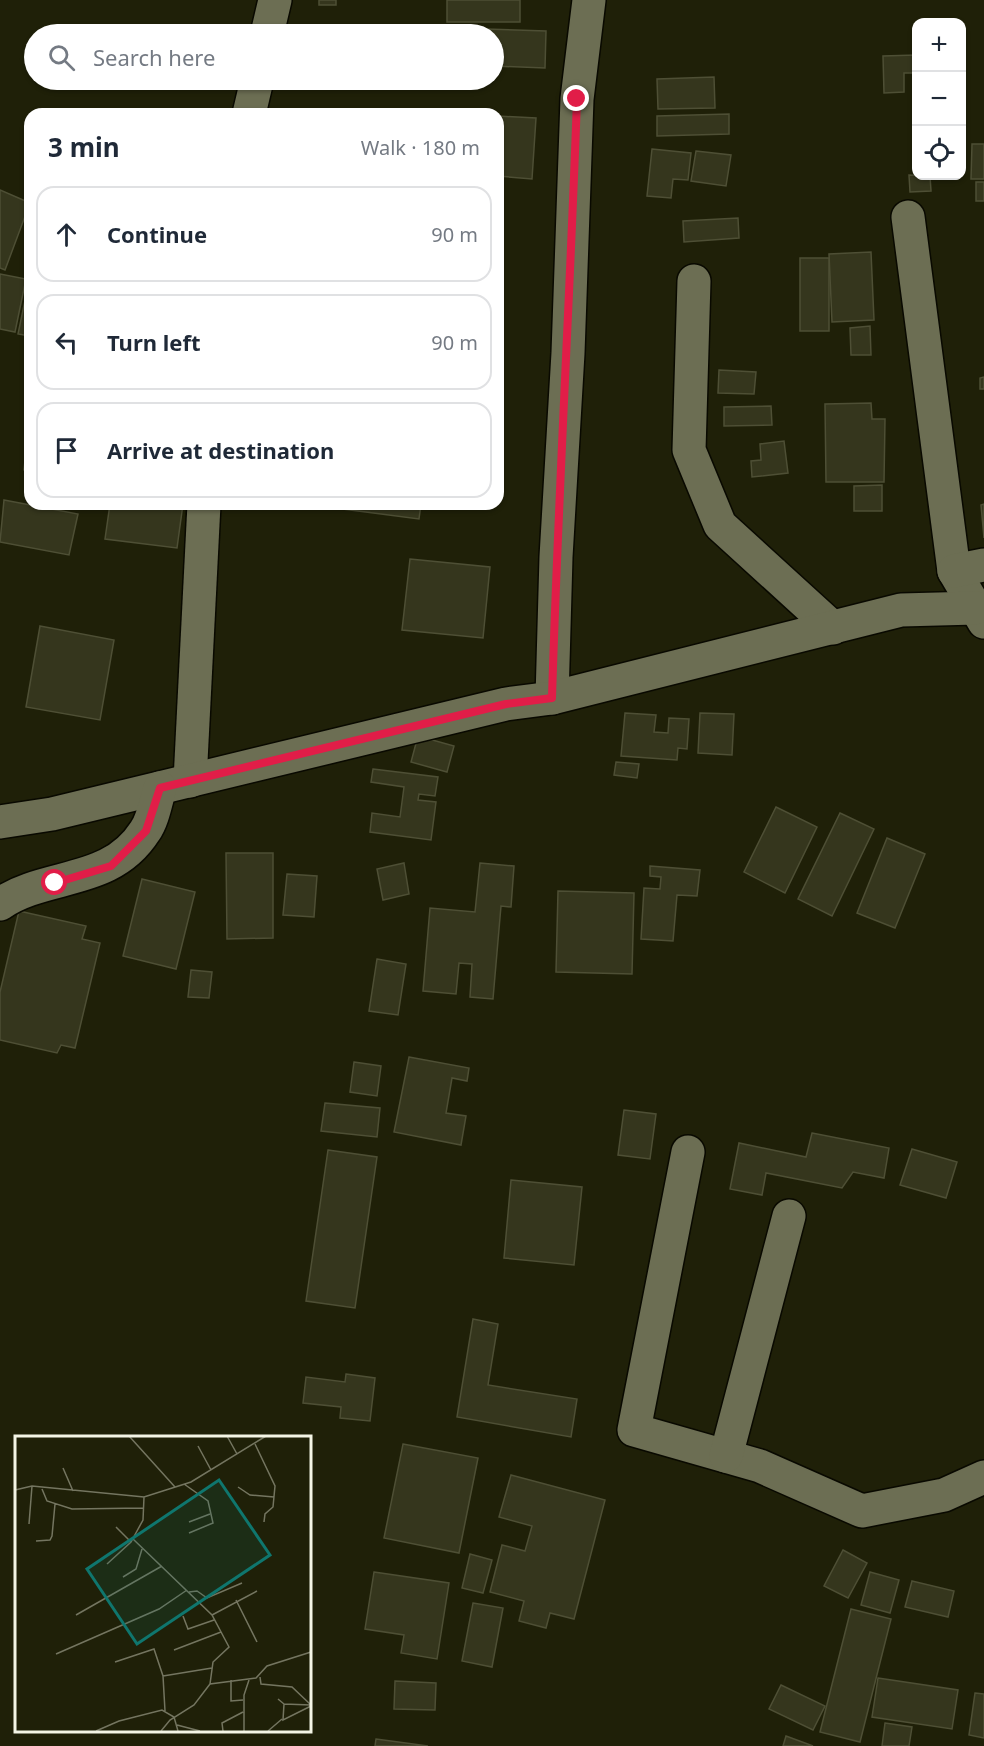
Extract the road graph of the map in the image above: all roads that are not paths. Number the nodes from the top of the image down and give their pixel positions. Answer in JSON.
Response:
{"nodes":[{"id":1,"x":275,"y":0,"type":"edge"},
{"id":2,"x":589,"y":0,"type":"edge"},
{"id":3,"x":269,"y":24,"type":"edge"},
{"id":4,"x":255,"y":90,"type":"edge"},
{"id":5,"x":250,"y":108,"type":"edge"},
{"id":6,"x":908,"y":217,"type":"dead end"},
{"id":7,"x":694,"y":281,"type":"dead end"},
{"id":8,"x":203,"y":510,"type":"edge"},
{"id":9,"x":969,"y":568,"type":"edge"},
{"id":10,"x":980,"y":615,"type":"edge"},
{"id":11,"x":833,"y":628,"type":"junction"},
{"id":12,"x":552,"y":698,"type":"junction"},
{"id":13,"x":175,"y":784,"type":"junction"},
{"id":14,"x":0,"y":822,"type":"edge"},
{"id":15,"x":0,"y":904,"type":"edge"},
{"id":16,"x":688,"y":1152,"type":"dead end"},
{"id":17,"x":789,"y":1216,"type":"dead end"},
{"id":18,"x":726,"y":1456,"type":"junction"},
{"id":19,"x":984,"y":1477,"type":"edge"}],
"edges":[{"from":1,"to":3,"type":"street"},
{"from":2,"to":12,"type":"street"},
{"from":4,"to":5,"type":"street"},
{"from":6,"to":9,"type":"street"},
{"from":7,"to":11,"type":"street"},
{"from":8,"to":13,"type":"street"},
{"from":9,"to":10,"type":"street"},
{"from":10,"to":11,"type":"street"},
{"from":11,"to":12,"type":"street"},
{"from":12,"to":13,"type":"street"},
{"from":13,"to":14,"type":"street"},
{"from":13,"to":15,"type":"street"},
{"from":16,"to":18,"type":"street"},
{"from":17,"to":18,"type":"street"},
{"from":18,"to":19,"type":"street"}]}
